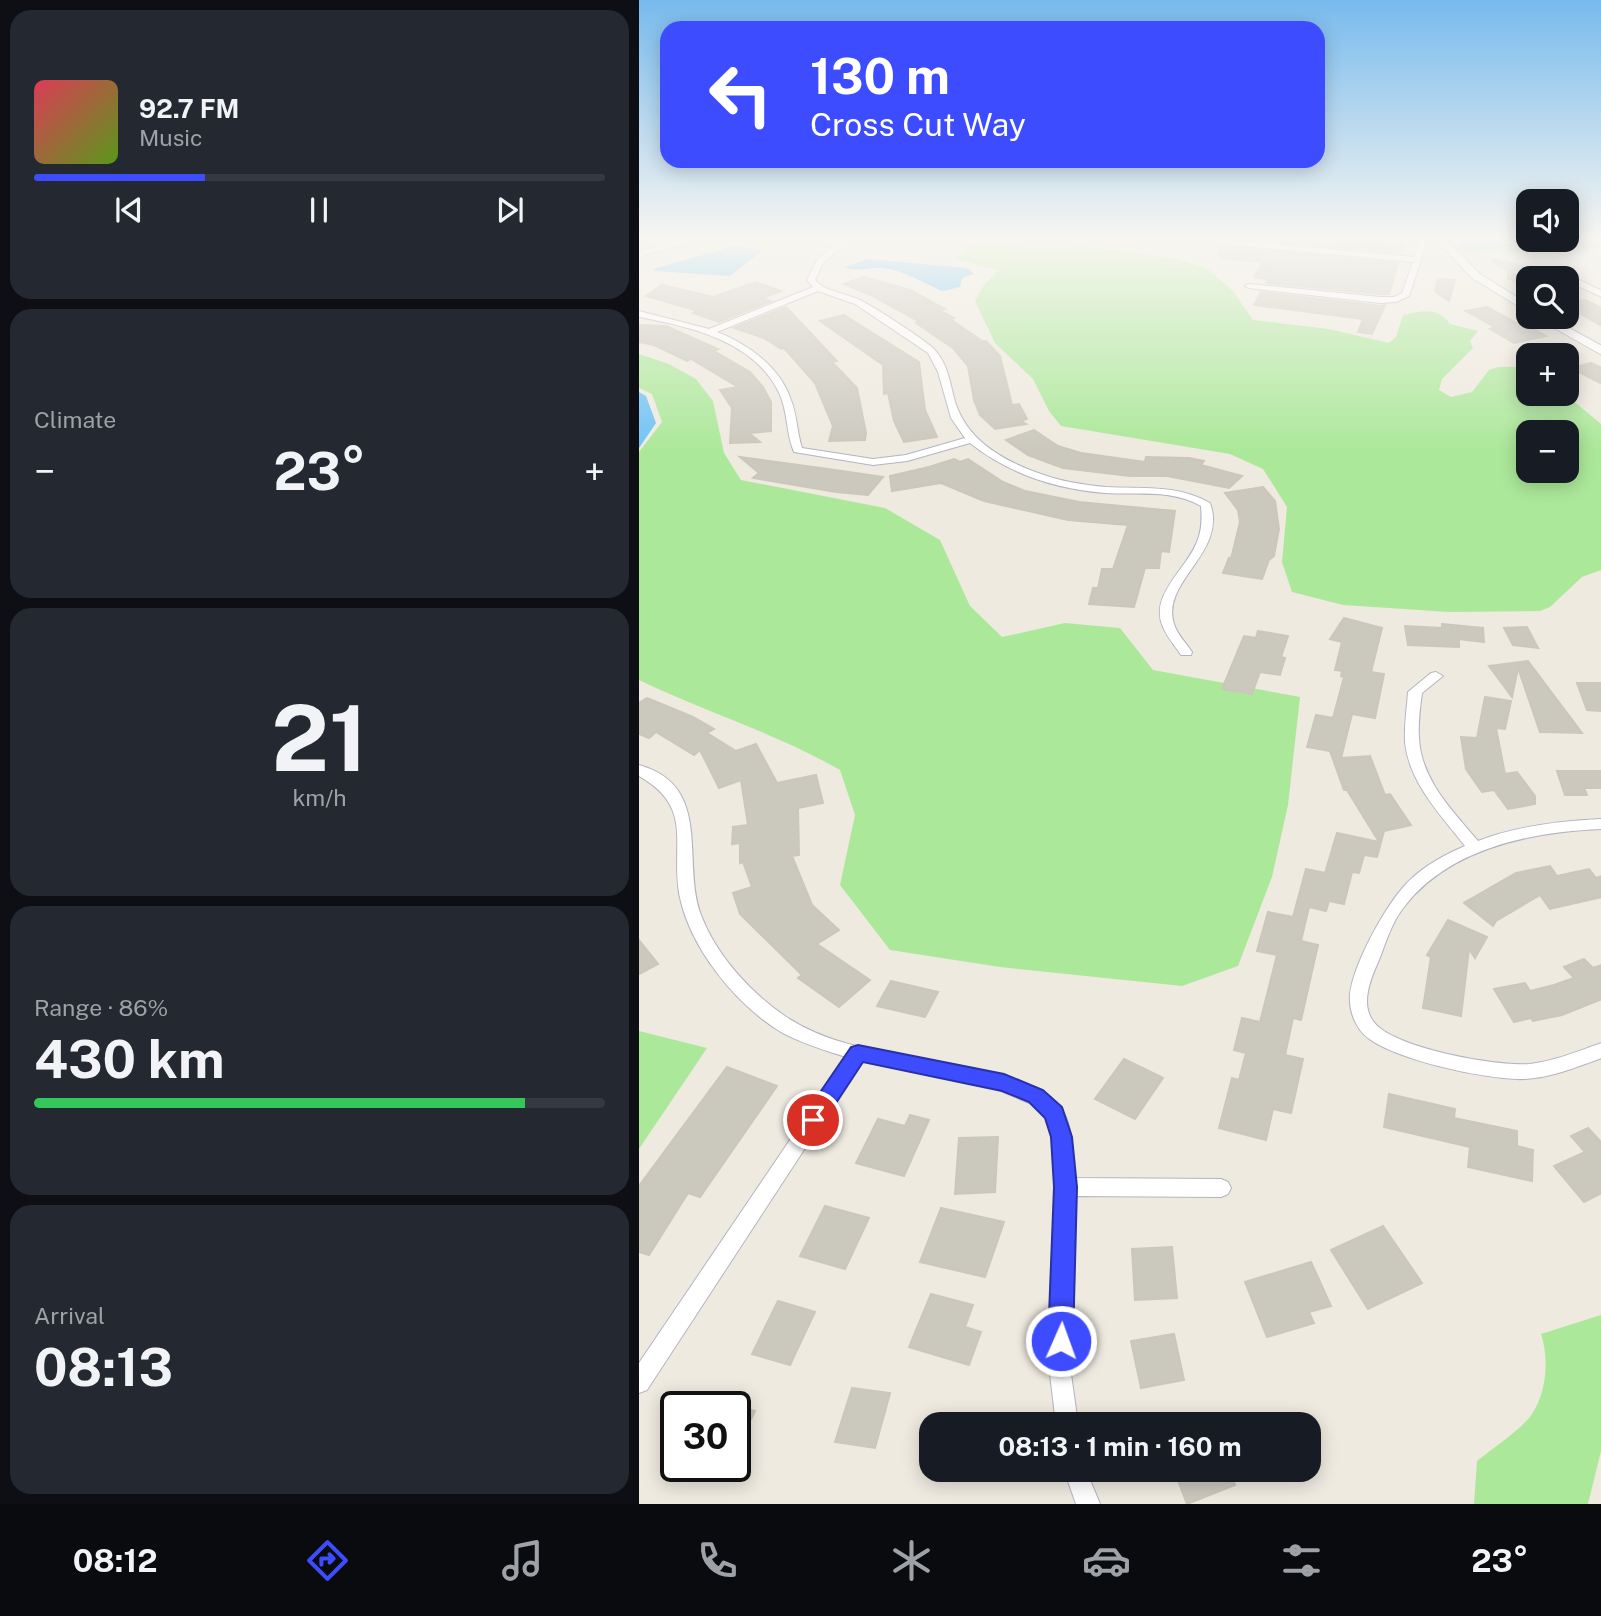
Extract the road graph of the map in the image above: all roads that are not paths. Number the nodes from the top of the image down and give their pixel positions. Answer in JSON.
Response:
{"nodes":[{"id":1,"x":766,"y":309,"type":"edge"},
{"id":2,"x":869,"y":309,"type":"edge"},
{"id":3,"x":639,"y":314,"type":"edge"},
{"id":4,"x":1562,"y":329,"type":"edge"},
{"id":5,"x":710,"y":332,"type":"junction"},
{"id":6,"x":1601,"y":351,"type":"edge"},
{"id":7,"x":971,"y":440,"type":"junction"},
{"id":8,"x":1186,"y":652,"type":"dead end"},
{"id":9,"x":1436,"y":676,"type":"dead end"},
{"id":10,"x":639,"y":770,"type":"edge"},
{"id":11,"x":1601,"y":824,"type":"edge"},
{"id":12,"x":1475,"y":848,"type":"junction"},
{"id":13,"x":1601,"y":1050,"type":"edge"},
{"id":14,"x":858,"y":1053,"type":"junction"},
{"id":15,"x":1065,"y":1187,"type":"junction"},
{"id":16,"x":1221,"y":1188,"type":"dead end"},
{"id":17,"x":639,"y":1382,"type":"edge"},
{"id":18,"x":1066,"y":1412,"type":"edge"},
{"id":19,"x":1080,"y":1482,"type":"edge"},
{"id":20,"x":1088,"y":1504,"type":"edge"}],
"edges":[{"from":1,"to":5,"type":"street"},
{"from":2,"to":7,"type":"street"},
{"from":3,"to":5,"type":"street"},
{"from":4,"to":6,"type":"street"},
{"from":5,"to":7,"type":"street"},
{"from":7,"to":8,"type":"street"},
{"from":9,"to":12,"type":"street"},
{"from":10,"to":14,"type":"street"},
{"from":11,"to":12,"type":"street"},
{"from":12,"to":13,"type":"street"},
{"from":14,"to":15,"type":"street"},
{"from":14,"to":17,"type":"street"},
{"from":15,"to":16,"type":"street"},
{"from":15,"to":18,"type":"street"},
{"from":19,"to":20,"type":"street"}]}
